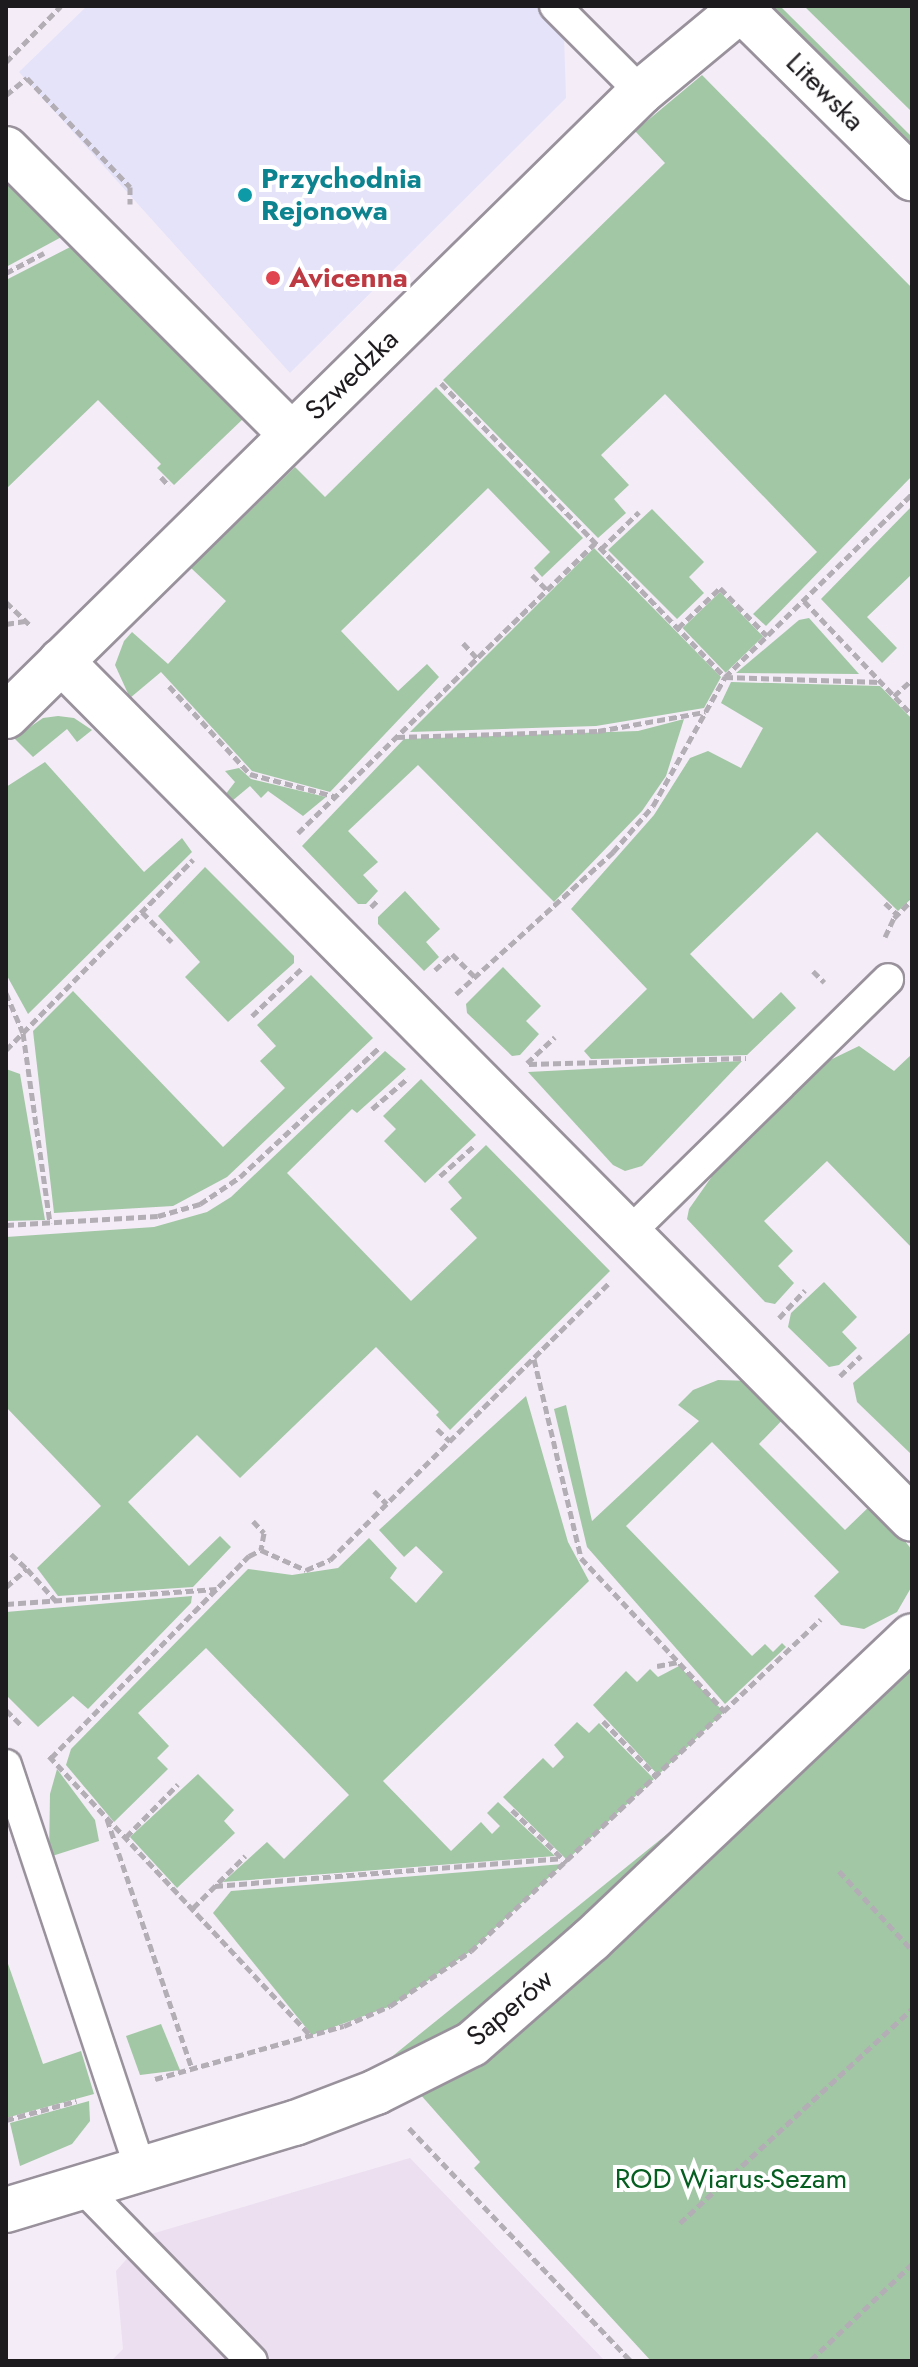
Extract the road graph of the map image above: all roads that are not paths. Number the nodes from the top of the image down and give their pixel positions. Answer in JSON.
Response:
{"nodes":[{"id":1,"x":555,"y":6,"type":"edge"},
{"id":2,"x":739,"y":8,"type":"edge"},
{"id":3,"x":641,"y":92,"type":"junction"},
{"id":4,"x":6,"y":149,"type":"edge"},
{"id":5,"x":912,"y":178,"type":"edge"},
{"id":6,"x":291,"y":434,"type":"junction"},
{"id":7,"x":50,"y":647,"type":"junction"},
{"id":8,"x":6,"y":716,"type":"edge"},
{"id":9,"x":888,"y":979,"type":"dead end"},
{"id":10,"x":623,"y":1254,"type":"junction"},
{"id":11,"x":912,"y":1519,"type":"edge"},
{"id":12,"x":912,"y":1636,"type":"edge"},
{"id":13,"x":6,"y":1765,"type":"edge"},
{"id":14,"x":141,"y":2170,"type":"junction"},
{"id":15,"x":82,"y":2187,"type":"junction"},
{"id":16,"x":6,"y":2210,"type":"edge"},
{"id":17,"x":252,"y":2361,"type":"edge"}],
"edges":[{"from":1,"to":3,"type":"lane"},
{"from":2,"to":3,"type":"street","name":"Szwedzka"},
{"from":2,"to":5,"type":"street","name":"Litewska"},
{"from":3,"to":6,"type":"street","name":"Szwedzka"},
{"from":4,"to":6,"type":"street"},
{"from":6,"to":7,"type":"street","name":"Szwedzka"},
{"from":7,"to":8,"type":"street","name":"Szwedzka"},
{"from":7,"to":10,"type":"street"},
{"from":9,"to":10,"type":"lane"},
{"from":10,"to":11,"type":"street"},
{"from":12,"to":14,"type":"street","name":"Saperów"},
{"from":13,"to":14,"type":"lane"},
{"from":14,"to":15,"type":"street","name":"Saperów"},
{"from":15,"to":16,"type":"street","name":"Saperów"},
{"from":15,"to":17,"type":"lane"}]}
